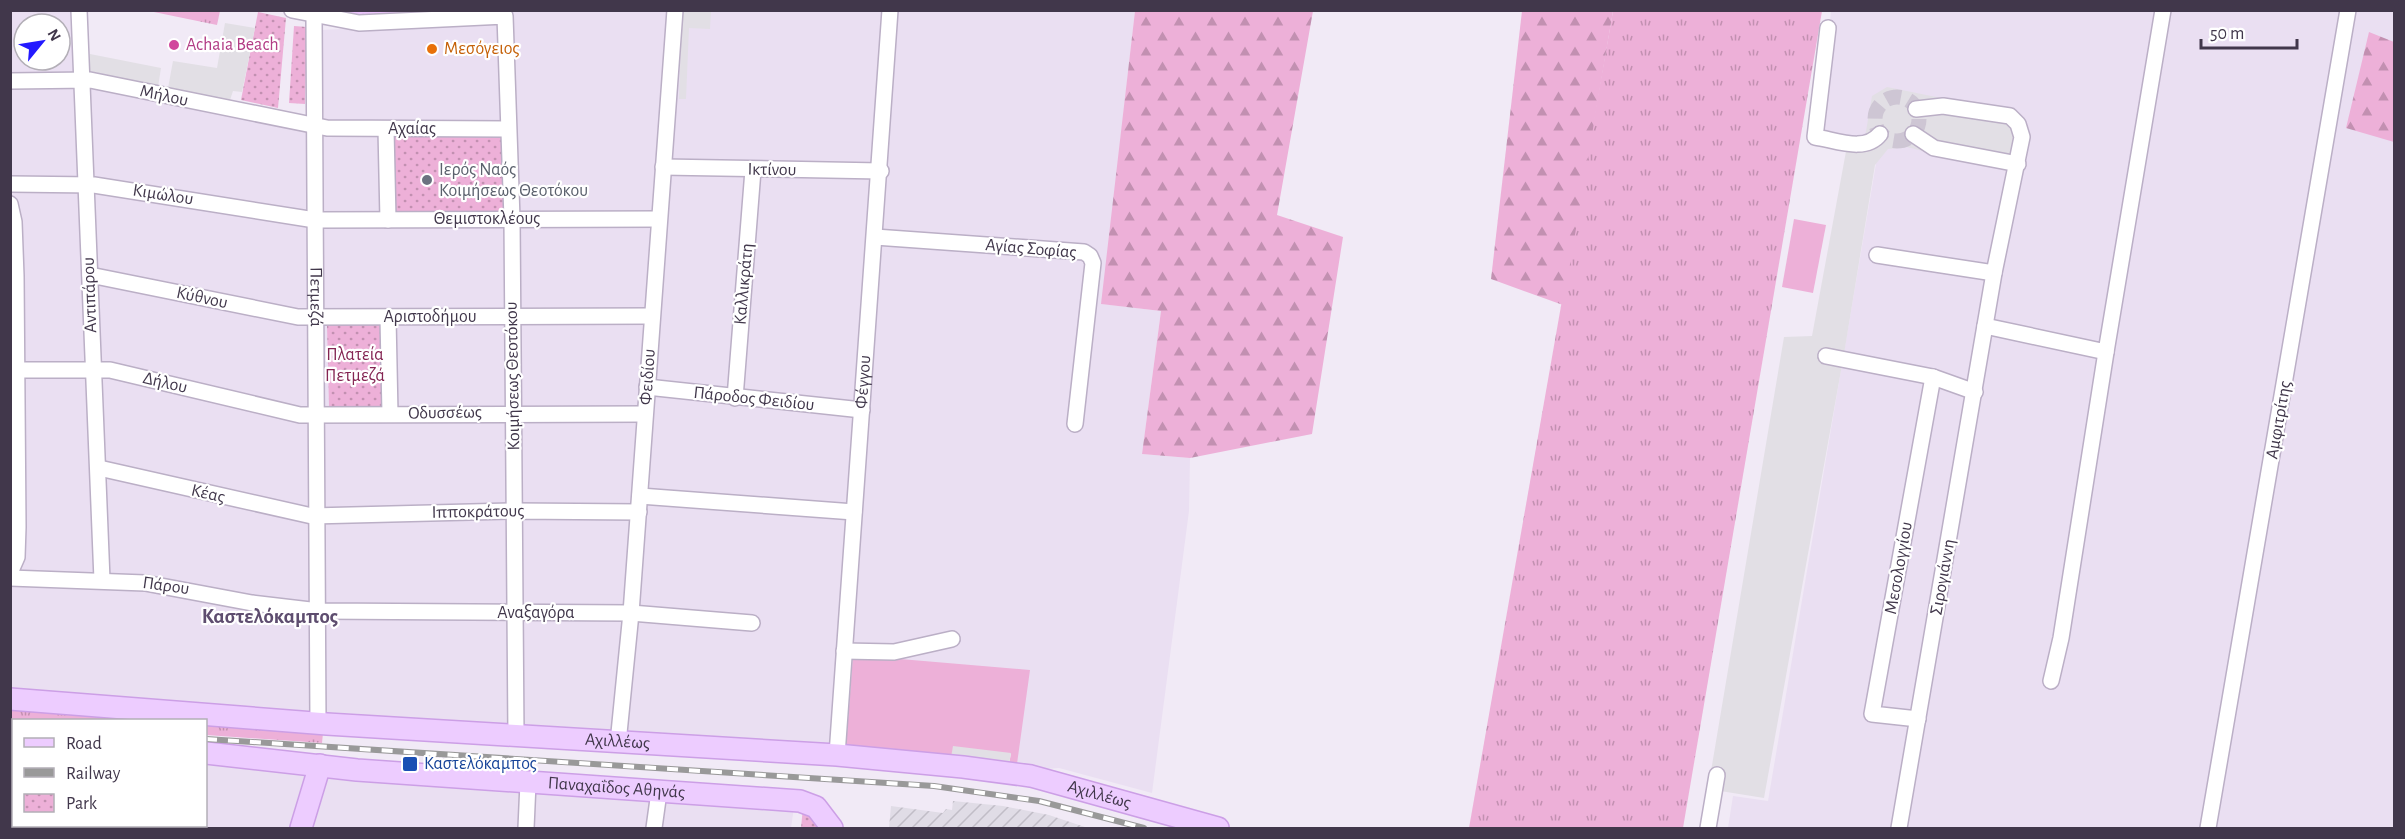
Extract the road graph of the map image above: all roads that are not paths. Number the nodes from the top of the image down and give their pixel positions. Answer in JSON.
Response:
{"nodes":[{"id":1,"x":79,"y":10,"type":"edge"},
{"id":2,"x":292,"y":10,"type":"edge"},
{"id":3,"x":675,"y":10,"type":"edge"},
{"id":4,"x":890,"y":10,"type":"edge"},
{"id":5,"x":2163,"y":10,"type":"edge"},
{"id":6,"x":2348,"y":10,"type":"edge"},
{"id":7,"x":314,"y":16,"type":"junction"},
{"id":8,"x":1828,"y":28,"type":"dead end"},
{"id":9,"x":82,"y":80,"type":"junction"},
{"id":10,"x":10,"y":81,"type":"edge"},
{"id":11,"x":1916,"y":109,"type":"tunnel mouth"},
{"id":12,"x":315,"y":126,"type":"junction"},
{"id":13,"x":386,"y":129,"type":"junction"},
{"id":14,"x":508,"y":129,"type":"junction"},
{"id":15,"x":1880,"y":134,"type":"dead end"},
{"id":16,"x":1913,"y":134,"type":"tunnel mouth"},
{"id":17,"x":2018,"y":164,"type":"junction"},
{"id":18,"x":663,"y":167,"type":"junction"},
{"id":19,"x":753,"y":170,"type":"junction"},
{"id":20,"x":881,"y":171,"type":"junction"},
{"id":21,"x":18,"y":184,"type":"edge"},
{"id":22,"x":87,"y":184,"type":"junction"},
{"id":23,"x":10,"y":194,"type":"edge"},
{"id":24,"x":10,"y":204,"type":"edge"},
{"id":25,"x":512,"y":219,"type":"junction"},
{"id":26,"x":659,"y":219,"type":"junction"},
{"id":27,"x":315,"y":220,"type":"junction"},
{"id":28,"x":388,"y":220,"type":"junction"},
{"id":29,"x":875,"y":237,"type":"junction"},
{"id":30,"x":1877,"y":255,"type":"dead end"},
{"id":31,"x":1994,"y":273,"type":"junction"},
{"id":32,"x":90,"y":275,"type":"junction"},
{"id":33,"x":13,"y":276,"type":"edge"},
{"id":34,"x":652,"y":316,"type":"junction"},
{"id":35,"x":512,"y":317,"type":"junction"},
{"id":36,"x":315,"y":318,"type":"junction"},
{"id":37,"x":388,"y":318,"type":"junction"},
{"id":38,"x":1985,"y":326,"type":"junction"},
{"id":39,"x":2106,"y":352,"type":"junction"},
{"id":40,"x":1826,"y":356,"type":"dead end"},
{"id":41,"x":93,"y":369,"type":"junction"},
{"id":42,"x":14,"y":370,"type":"edge"},
{"id":43,"x":1934,"y":377,"type":"junction"},
{"id":44,"x":647,"y":387,"type":"junction"},
{"id":45,"x":1975,"y":392,"type":"junction"},
{"id":46,"x":735,"y":398,"type":"junction"},
{"id":47,"x":862,"y":410,"type":"junction"},
{"id":48,"x":513,"y":412,"type":"junction"},
{"id":49,"x":317,"y":414,"type":"junction"},
{"id":50,"x":390,"y":414,"type":"junction"},
{"id":51,"x":645,"y":414,"type":"junction"},
{"id":52,"x":1075,"y":424,"type":"dead end"},
{"id":53,"x":14,"y":463,"type":"edge"},
{"id":54,"x":99,"y":468,"type":"junction"},
{"id":55,"x":640,"y":495,"type":"junction"},
{"id":56,"x":514,"y":511,"type":"junction"},
{"id":57,"x":639,"y":512,"type":"junction"},
{"id":58,"x":854,"y":512,"type":"junction"},
{"id":59,"x":318,"y":517,"type":"junction"},
{"id":60,"x":14,"y":557,"type":"edge"},
{"id":61,"x":10,"y":573,"type":"edge"},
{"id":62,"x":10,"y":578,"type":"edge"},
{"id":63,"x":102,"y":580,"type":"junction"},
{"id":64,"x":319,"y":611,"type":"junction"},
{"id":65,"x":515,"y":613,"type":"junction"},
{"id":66,"x":631,"y":613,"type":"junction"},
{"id":67,"x":752,"y":623,"type":"dead end"},
{"id":68,"x":952,"y":639,"type":"dead end"},
{"id":69,"x":844,"y":651,"type":"junction"},
{"id":70,"x":2051,"y":681,"type":"dead end"},
{"id":71,"x":10,"y":699,"type":"edge"},
{"id":72,"x":1918,"y":719,"type":"junction"},
{"id":73,"x":318,"y":723,"type":"junction"},
{"id":74,"x":516,"y":737,"type":"junction"},
{"id":75,"x":618,"y":743,"type":"junction"},
{"id":76,"x":207,"y":753,"type":"edge"},
{"id":77,"x":837,"y":755,"type":"junction"},
{"id":78,"x":320,"y":765,"type":"junction"},
{"id":79,"x":1717,"y":775,"type":"dead end"},
{"id":80,"x":528,"y":783,"type":"junction"},
{"id":81,"x":659,"y":792,"type":"junction"},
{"id":82,"x":301,"y":828,"type":"edge"},
{"id":83,"x":526,"y":828,"type":"edge"},
{"id":84,"x":654,"y":828,"type":"edge"},
{"id":85,"x":832,"y":828,"type":"edge"},
{"id":86,"x":1218,"y":828,"type":"edge"},
{"id":87,"x":1708,"y":828,"type":"edge"},
{"id":88,"x":1899,"y":828,"type":"edge"},
{"id":89,"x":2208,"y":828,"type":"edge"}],
"edges":[{"from":1,"to":9,"type":"street","name":"Αντιπάρου"},
{"from":2,"to":7,"type":"street"},
{"from":3,"to":18,"type":"street","name":"Φειδίου"},
{"from":4,"to":20,"type":"street","name":"Φέγγου"},
{"from":5,"to":39,"type":"street"},
{"from":6,"to":89,"type":"street","name":"Αμφιτρίτης"},
{"from":7,"to":12,"type":"street","name":"Πετμεζά"},
{"from":7,"to":14,"type":"street","name":"Κοιμήσεως Θεοτόκου"},
{"from":8,"to":15,"type":"street"},
{"from":9,"to":10,"type":"street","name":"Μήλου"},
{"from":9,"to":12,"type":"street","name":"Μήλου"},
{"from":9,"to":22,"type":"street","name":"Αντιπάρου"},
{"from":11,"to":17,"type":"street","name":"Σιρογιάννη"},
{"from":12,"to":13,"type":"street","name":"Αχαίας"},
{"from":12,"to":27,"type":"street","name":"Πετμεζά"},
{"from":13,"to":14,"type":"street","name":"Αχαίας"},
{"from":13,"to":28,"type":"street"},
{"from":14,"to":25,"type":"street","name":"Κοιμήσεως Θεοτόκου"},
{"from":16,"to":17,"type":"street"},
{"from":17,"to":31,"type":"street","name":"Σιρογιάννη"},
{"from":18,"to":19,"type":"street","name":"Ικτίνου"},
{"from":18,"to":26,"type":"street","name":"Φειδίου"},
{"from":19,"to":20,"type":"street","name":"Ικτίνου"},
{"from":19,"to":46,"type":"street","name":"Καλλικράτη"},
{"from":20,"to":29,"type":"street","name":"Φέγγου"},
{"from":21,"to":22,"type":"street","name":"Κιμώλου"},
{"from":21,"to":23,"type":"street"},
{"from":22,"to":27,"type":"street","name":"Κιμώλου"},
{"from":22,"to":32,"type":"street","name":"Αντιπάρου"},
{"from":24,"to":33,"type":"street"},
{"from":25,"to":26,"type":"street","name":"Θεμιστοκλέους"},
{"from":25,"to":28,"type":"street","name":"Θεμιστοκλέους"},
{"from":25,"to":35,"type":"street","name":"Κοιμήσεως Θεοτόκου"},
{"from":26,"to":34,"type":"street","name":"Φειδίου"},
{"from":27,"to":28,"type":"street","name":"Θεμιστοκλέους"},
{"from":27,"to":36,"type":"street","name":"Πετμεζά"},
{"from":29,"to":47,"type":"street","name":"Φέγγου"},
{"from":29,"to":52,"type":"street","name":"Αγίας Σοφίας"},
{"from":30,"to":31,"type":"street"},
{"from":31,"to":38,"type":"street","name":"Σιρογιάννη"},
{"from":32,"to":36,"type":"street","name":"Κύθνου"},
{"from":32,"to":41,"type":"street","name":"Αντιπάρου"},
{"from":33,"to":42,"type":"street"},
{"from":34,"to":35,"type":"street","name":"Αριστοδήμου"},
{"from":34,"to":44,"type":"street","name":"Φειδίου"},
{"from":35,"to":37,"type":"street","name":"Αριστοδήμου"},
{"from":35,"to":48,"type":"street","name":"Κοιμήσεως Θεοτόκου"},
{"from":36,"to":37,"type":"street","name":"Αριστοδήμου"},
{"from":36,"to":49,"type":"street","name":"Πετμεζά"},
{"from":37,"to":50,"type":"street"},
{"from":38,"to":39,"type":"street"},
{"from":38,"to":45,"type":"street","name":"Σιρογιάννη"},
{"from":39,"to":70,"type":"street"},
{"from":40,"to":43,"type":"street"},
{"from":41,"to":42,"type":"street","name":"Δήλου"},
{"from":41,"to":49,"type":"street","name":"Δήλου"},
{"from":41,"to":54,"type":"street","name":"Αντιπάρου"},
{"from":42,"to":53,"type":"street"},
{"from":43,"to":45,"type":"street"},
{"from":43,"to":72,"type":"street","name":"Μεσολογγίου"},
{"from":44,"to":46,"type":"street","name":"Πάροδος Φειδίου"},
{"from":44,"to":51,"type":"street","name":"Φειδίου"},
{"from":45,"to":72,"type":"street","name":"Σιρογιάννη"},
{"from":46,"to":47,"type":"street","name":"Πάροδος Φειδίου"},
{"from":47,"to":58,"type":"street","name":"Φέγγου"},
{"from":48,"to":50,"type":"street","name":"Οδυσσέως"},
{"from":48,"to":51,"type":"street","name":"Οδυσσέως"},
{"from":48,"to":56,"type":"street","name":"Κοιμήσεως Θεοτόκου"},
{"from":49,"to":50,"type":"street","name":"Οδυσσέως"},
{"from":49,"to":59,"type":"street","name":"Πετμεζά"},
{"from":51,"to":55,"type":"street","name":"Φειδίου"},
{"from":53,"to":60,"type":"street"},
{"from":54,"to":59,"type":"street","name":"Κέας"},
{"from":54,"to":63,"type":"street","name":"Αντιπάρου"},
{"from":55,"to":57,"type":"street","name":"Φειδίου"},
{"from":55,"to":58,"type":"street"},
{"from":56,"to":57,"type":"street","name":"Ιπποκράτους"},
{"from":56,"to":59,"type":"street","name":"Ιπποκράτους"},
{"from":56,"to":65,"type":"street","name":"Κοιμήσεως Θεοτόκου"},
{"from":57,"to":66,"type":"street","name":"Φειδίου"},
{"from":58,"to":69,"type":"street","name":"Φέγγου"},
{"from":59,"to":64,"type":"street","name":"Πετμεζά"},
{"from":60,"to":61,"type":"street"},
{"from":62,"to":63,"type":"street","name":"Πάρου"},
{"from":63,"to":64,"type":"street","name":"Πάρου"},
{"from":64,"to":65,"type":"street","name":"Αναξαγόρα"},
{"from":64,"to":73,"type":"street","name":"Πετμεζά"},
{"from":65,"to":66,"type":"street","name":"Αναξαγόρα"},
{"from":65,"to":74,"type":"street","name":"Κοιμήσεως Θεοτόκου"},
{"from":66,"to":67,"type":"street","name":"Αναξαγόρα"},
{"from":66,"to":75,"type":"street","name":"Φειδίου"},
{"from":68,"to":69,"type":"street"},
{"from":69,"to":77,"type":"street","name":"Φέγγου"},
{"from":71,"to":73,"type":"street","name":"Αχιλλέως"},
{"from":72,"to":88,"type":"street","name":"Σιρογιάννη"},
{"from":73,"to":74,"type":"street","name":"Αχιλλέως"},
{"from":74,"to":75,"type":"street","name":"Αχιλλέως"},
{"from":75,"to":77,"type":"street","name":"Αχιλλέως"},
{"from":76,"to":78,"type":"street","name":"Παναχαΐδος Αθηνάς"},
{"from":77,"to":86,"type":"street","name":"Αχιλλέως"},
{"from":78,"to":80,"type":"street","name":"Παναχαΐδος Αθηνάς"},
{"from":78,"to":82,"type":"street"},
{"from":79,"to":87,"type":"street"},
{"from":80,"to":81,"type":"street","name":"Παναχαΐδος Αθηνάς"},
{"from":80,"to":83,"type":"street"},
{"from":81,"to":84,"type":"street"},
{"from":81,"to":85,"type":"street","name":"Παναχαΐδος Αθηνάς"}]}
